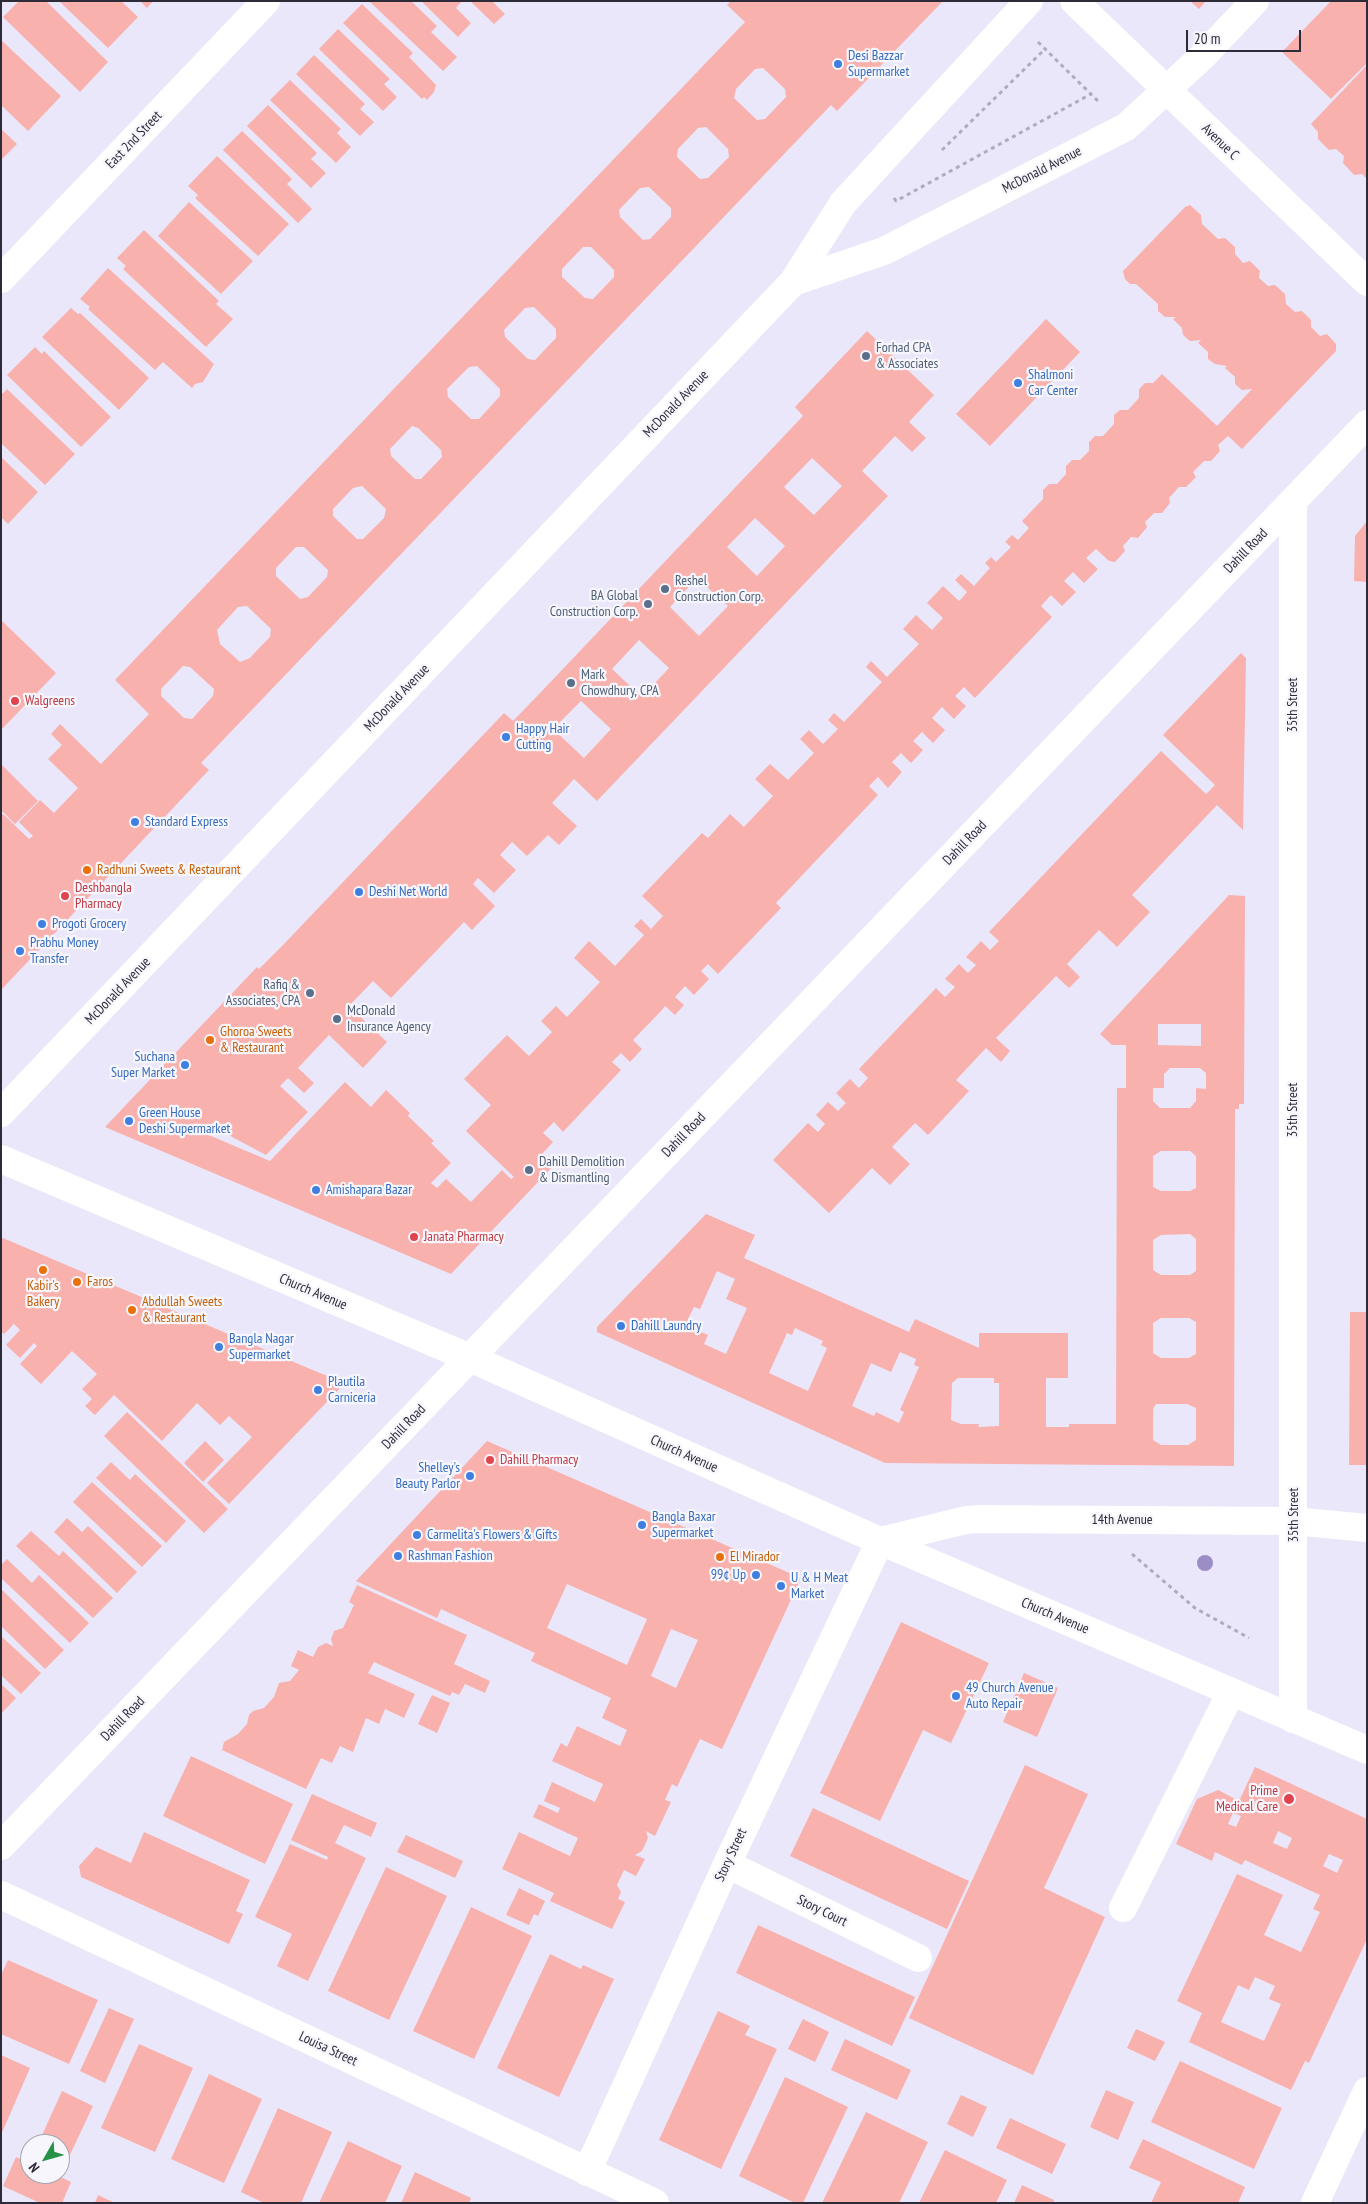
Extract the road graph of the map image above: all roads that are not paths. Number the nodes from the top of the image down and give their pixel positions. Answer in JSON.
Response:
{"nodes":[{"id":1,"x":266,"y":1,"type":"edge"},
{"id":2,"x":1029,"y":1,"type":"edge"},
{"id":3,"x":1074,"y":1,"type":"edge"},
{"id":4,"x":1255,"y":1,"type":"edge"},
{"id":5,"x":1166,"y":90,"type":"junction"},
{"id":6,"x":1,"y":279,"type":"edge"},
{"id":7,"x":793,"y":282,"type":"junction"},
{"id":8,"x":1367,"y":282,"type":"edge"},
{"id":9,"x":1367,"y":424,"type":"edge"},
{"id":10,"x":1293,"y":502,"type":"junction"},
{"id":11,"x":1,"y":1113,"type":"edge"},
{"id":12,"x":1,"y":1158,"type":"edge"},
{"id":13,"x":470,"y":1358,"type":"junction"},
{"id":14,"x":1294,"y":1521,"type":"junction"},
{"id":15,"x":1367,"y":1528,"type":"edge"},
{"id":16,"x":880,"y":1541,"type":"junction"},
{"id":17,"x":1231,"y":1692,"type":"junction"},
{"id":18,"x":1293,"y":1719,"type":"junction"},
{"id":19,"x":1367,"y":1750,"type":"edge"},
{"id":20,"x":1,"y":1846,"type":"edge"},
{"id":21,"x":726,"y":1864,"type":"junction"},
{"id":22,"x":1,"y":1895,"type":"edge"},
{"id":23,"x":1123,"y":1908,"type":"dead end"},
{"id":24,"x":918,"y":1958,"type":"dead end"},
{"id":25,"x":1367,"y":2091,"type":"edge"},
{"id":26,"x":587,"y":2172,"type":"junction"},
{"id":27,"x":655,"y":2203,"type":"edge"},
{"id":28,"x":1314,"y":2203,"type":"edge"}],
"edges":[{"from":1,"to":6,"type":"street","name":"East 2nd Street"},
{"from":2,"to":7,"type":"street","name":"McDonald Avenue"},
{"from":3,"to":5,"type":"street","name":"Avenue C"},
{"from":4,"to":5,"type":"street","name":"McDonald Avenue"},
{"from":5,"to":7,"type":"street","name":"McDonald Avenue"},
{"from":5,"to":8,"type":"street","name":"Avenue C"},
{"from":7,"to":11,"type":"street","name":"McDonald Avenue"},
{"from":9,"to":10,"type":"street","name":"Dahill Road"},
{"from":10,"to":13,"type":"street","name":"Dahill Road"},
{"from":10,"to":14,"type":"street","name":"35th Street"},
{"from":12,"to":13,"type":"street","name":"Church Avenue"},
{"from":13,"to":16,"type":"street","name":"Church Avenue"},
{"from":13,"to":20,"type":"street","name":"Dahill Road"},
{"from":14,"to":15,"type":"street","name":"14th Avenue"},
{"from":14,"to":16,"type":"street","name":"14th Avenue"},
{"from":14,"to":18,"type":"street","name":"35th Street"},
{"from":16,"to":17,"type":"street","name":"Church Avenue"},
{"from":16,"to":21,"type":"street","name":"Story Street"},
{"from":17,"to":18,"type":"street","name":"Church Avenue"},
{"from":17,"to":23,"type":"street"},
{"from":18,"to":19,"type":"street","name":"Church Avenue"},
{"from":21,"to":24,"type":"street","name":"Story Court"},
{"from":21,"to":26,"type":"street","name":"Story Street"},
{"from":22,"to":26,"type":"street","name":"Louisa Street"},
{"from":25,"to":28,"type":"street"},
{"from":26,"to":27,"type":"street","name":"Louisa Street"}]}
